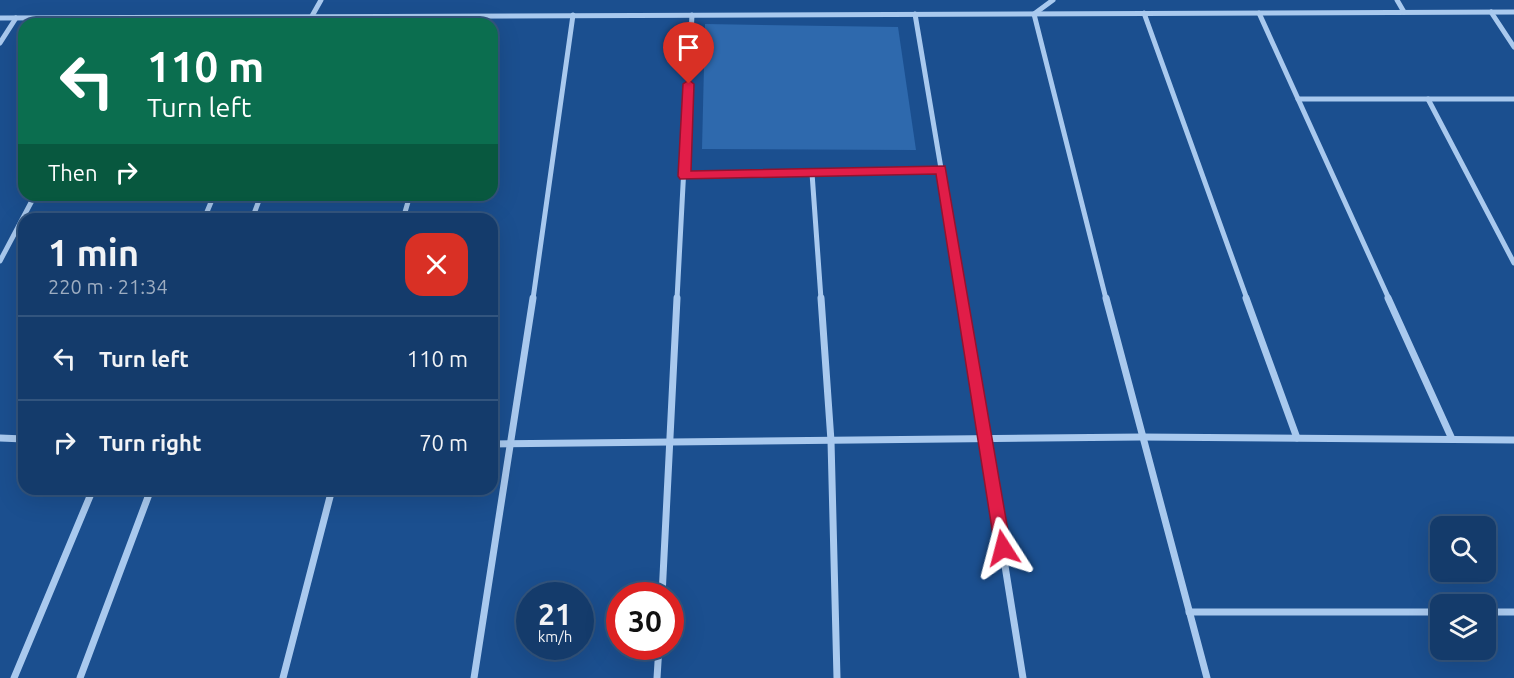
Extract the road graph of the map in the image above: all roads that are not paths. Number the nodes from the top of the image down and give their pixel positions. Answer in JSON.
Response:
{"nodes":[{"id":1,"x":321,"y":0,"type":"edge"},
{"id":2,"x":1053,"y":0,"type":"edge"},
{"id":3,"x":1397,"y":0,"type":"edge"},
{"id":4,"x":1404,"y":12,"type":"junction"},
{"id":5,"x":1491,"y":12,"type":"junction"},
{"id":6,"x":1514,"y":12,"type":"edge"},
{"id":7,"x":1144,"y":13,"type":"junction"},
{"id":8,"x":1259,"y":13,"type":"junction"},
{"id":9,"x":915,"y":14,"type":"junction"},
{"id":10,"x":1034,"y":14,"type":"junction"},
{"id":11,"x":457,"y":15,"type":"junction"},
{"id":12,"x":573,"y":15,"type":"junction"},
{"id":13,"x":692,"y":15,"type":"junction"},
{"id":14,"x":312,"y":16,"type":"junction"},
{"id":15,"x":328,"y":16,"type":"joint"},
{"id":16,"x":288,"y":17,"type":"joint"},
{"id":17,"x":0,"y":18,"type":"edge"},
{"id":18,"x":16,"y":18,"type":"junction"},
{"id":19,"x":131,"y":18,"type":"joint"},
{"id":20,"x":456,"y":18,"type":"edge"},
{"id":21,"x":0,"y":43,"type":"edge"},
{"id":22,"x":1514,"y":47,"type":"edge"},
{"id":23,"x":1298,"y":99,"type":"junction"},
{"id":24,"x":1428,"y":99,"type":"junction"},
{"id":25,"x":1514,"y":99,"type":"edge"},
{"id":26,"x":941,"y":170,"type":"junction"},
{"id":27,"x":812,"y":173,"type":"junction"},
{"id":28,"x":684,"y":176,"type":"junction"},
{"id":29,"x":18,"y":228,"type":"edge"},
{"id":30,"x":0,"y":261,"type":"edge"},
{"id":31,"x":1514,"y":262,"type":"edge"},
{"id":32,"x":1141,"y":437,"type":"junction"},
{"id":33,"x":0,"y":438,"type":"edge"},
{"id":34,"x":1297,"y":438,"type":"junction"},
{"id":35,"x":18,"y":439,"type":"edge"},
{"id":36,"x":986,"y":439,"type":"junction"},
{"id":37,"x":1452,"y":439,"type":"junction"},
{"id":38,"x":1514,"y":440,"type":"edge"},
{"id":39,"x":831,"y":441,"type":"junction"},
{"id":40,"x":671,"y":442,"type":"junction"},
{"id":41,"x":498,"y":444,"type":"edge"},
{"id":42,"x":512,"y":444,"type":"junction"},
{"id":43,"x":90,"y":495,"type":"edge"},
{"id":44,"x":149,"y":495,"type":"edge"},
{"id":45,"x":330,"y":495,"type":"edge"},
{"id":46,"x":663,"y":582,"type":"edge"},
{"id":47,"x":1189,"y":612,"type":"junction"},
{"id":48,"x":1430,"y":612,"type":"edge"},
{"id":49,"x":1496,"y":612,"type":"edge"},
{"id":50,"x":1514,"y":612,"type":"edge"},
{"id":51,"x":658,"y":660,"type":"edge"},
{"id":52,"x":14,"y":678,"type":"edge"},
{"id":53,"x":80,"y":678,"type":"edge"},
{"id":54,"x":283,"y":678,"type":"edge"},
{"id":55,"x":474,"y":678,"type":"edge"},
{"id":56,"x":657,"y":678,"type":"edge"},
{"id":57,"x":837,"y":678,"type":"edge"},
{"id":58,"x":1023,"y":678,"type":"edge"},
{"id":59,"x":1207,"y":678,"type":"edge"}],
"edges":[{"from":1,"to":14,"type":"street"},
{"from":2,"to":10,"type":"street"},
{"from":3,"to":4,"type":"street"},
{"from":4,"to":5,"type":"street"},
{"from":4,"to":8,"type":"street"},
{"from":5,"to":6,"type":"street"},
{"from":5,"to":22,"type":"street"},
{"from":7,"to":8,"type":"street"},
{"from":7,"to":10,"type":"street"},
{"from":7,"to":34,"type":"street"},
{"from":8,"to":23,"type":"street"},
{"from":9,"to":10,"type":"street"},
{"from":9,"to":13,"type":"street"},
{"from":9,"to":26,"type":"street"},
{"from":10,"to":32,"type":"street"},
{"from":11,"to":12,"type":"street"},
{"from":11,"to":15,"type":"street"},
{"from":11,"to":20,"type":"street"},
{"from":12,"to":13,"type":"street"},
{"from":12,"to":42,"type":"street"},
{"from":13,"to":28,"type":"street"},
{"from":14,"to":15,"type":"street"},
{"from":14,"to":16,"type":"street"},
{"from":16,"to":19,"type":"street"},
{"from":17,"to":18,"type":"street"},
{"from":18,"to":19,"type":"street"},
{"from":18,"to":21,"type":"street"},
{"from":23,"to":24,"type":"street"},
{"from":23,"to":37,"type":"street"},
{"from":24,"to":25,"type":"street"},
{"from":24,"to":31,"type":"street"},
{"from":26,"to":27,"type":"street"},
{"from":26,"to":36,"type":"street"},
{"from":27,"to":28,"type":"street"},
{"from":27,"to":39,"type":"street"},
{"from":28,"to":40,"type":"street"},
{"from":29,"to":30,"type":"street"},
{"from":32,"to":34,"type":"street"},
{"from":32,"to":36,"type":"street"},
{"from":32,"to":47,"type":"street"},
{"from":33,"to":35,"type":"street"},
{"from":34,"to":37,"type":"street"},
{"from":36,"to":39,"type":"street"},
{"from":36,"to":58,"type":"street"},
{"from":37,"to":38,"type":"street"},
{"from":39,"to":40,"type":"street"},
{"from":39,"to":57,"type":"street"},
{"from":40,"to":42,"type":"street"},
{"from":40,"to":46,"type":"street"},
{"from":41,"to":42,"type":"street"},
{"from":42,"to":55,"type":"street"},
{"from":43,"to":52,"type":"street"},
{"from":44,"to":53,"type":"street"},
{"from":45,"to":54,"type":"street"},
{"from":47,"to":48,"type":"street"},
{"from":47,"to":59,"type":"street"},
{"from":49,"to":50,"type":"street"},
{"from":51,"to":56,"type":"street"}]}
